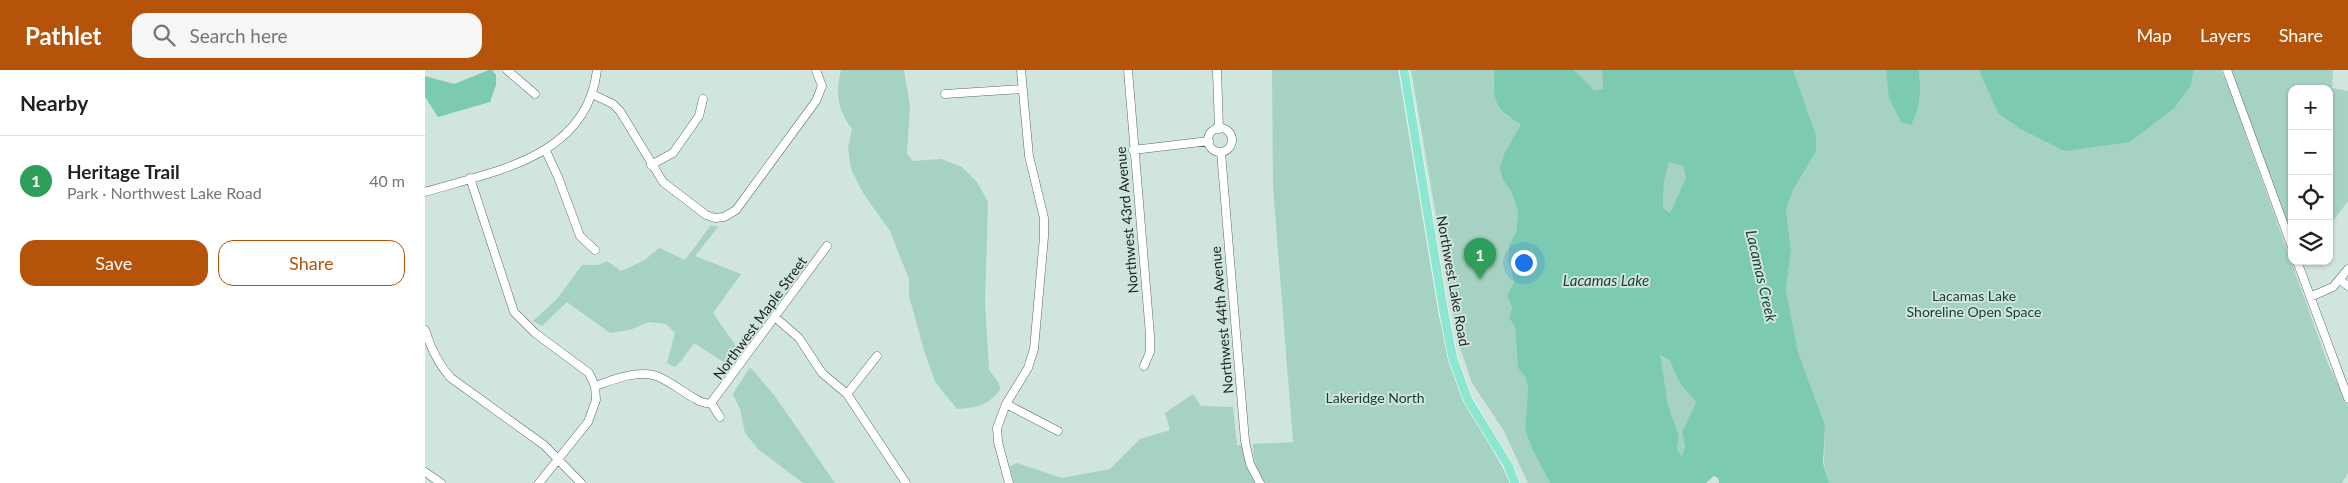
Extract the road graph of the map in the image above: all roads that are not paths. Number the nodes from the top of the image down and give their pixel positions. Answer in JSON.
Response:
{"nodes":[{"id":1,"x":507,"y":70,"type":"edge"},
{"id":2,"x":597,"y":70,"type":"edge"},
{"id":3,"x":816,"y":70,"type":"edge"},
{"id":4,"x":1021,"y":70,"type":"edge"},
{"id":5,"x":1128,"y":70,"type":"edge"},
{"id":6,"x":1217,"y":70,"type":"edge"},
{"id":7,"x":1404,"y":70,"type":"edge"},
{"id":8,"x":2227,"y":70,"type":"edge"},
{"id":9,"x":1022,"y":88,"type":"junction"},
{"id":10,"x":535,"y":94,"type":"dead end"},
{"id":11,"x":592,"y":94,"type":"junction"},
{"id":12,"x":945,"y":94,"type":"dead end"},
{"id":13,"x":703,"y":99,"type":"dead end"},
{"id":14,"x":1219,"y":129,"type":"junction"},
{"id":15,"x":1209,"y":141,"type":"junction"},
{"id":16,"x":1133,"y":150,"type":"junction"},
{"id":17,"x":546,"y":151,"type":"junction"},
{"id":18,"x":1221,"y":152,"type":"junction"},
{"id":19,"x":651,"y":165,"type":"junction"},
{"id":20,"x":470,"y":178,"type":"junction"},
{"id":21,"x":425,"y":192,"type":"edge"},
{"id":22,"x":2288,"y":236,"type":"edge"},
{"id":23,"x":827,"y":246,"type":"dead end"},
{"id":24,"x":595,"y":250,"type":"dead end"},
{"id":25,"x":2298,"y":265,"type":"edge"},
{"id":26,"x":2348,"y":268,"type":"edge"},
{"id":27,"x":2339,"y":280,"type":"junction"},
{"id":28,"x":2348,"y":286,"type":"edge"},
{"id":29,"x":2310,"y":297,"type":"junction"},
{"id":30,"x":776,"y":318,"type":"junction"},
{"id":31,"x":425,"y":330,"type":"edge"},
{"id":32,"x":877,"y":356,"type":"dead end"},
{"id":33,"x":1144,"y":366,"type":"dead end"},
{"id":34,"x":595,"y":386,"type":"junction"},
{"id":35,"x":847,"y":394,"type":"junction"},
{"id":36,"x":2348,"y":398,"type":"edge"},
{"id":37,"x":711,"y":403,"type":"junction"},
{"id":38,"x":1006,"y":404,"type":"junction"},
{"id":39,"x":720,"y":417,"type":"dead end"},
{"id":40,"x":1058,"y":431,"type":"dead end"},
{"id":41,"x":558,"y":459,"type":"junction"},
{"id":42,"x":425,"y":472,"type":"edge"},
{"id":43,"x":441,"y":483,"type":"edge"},
{"id":44,"x":539,"y":483,"type":"edge"},
{"id":45,"x":581,"y":483,"type":"edge"},
{"id":46,"x":906,"y":483,"type":"edge"},
{"id":47,"x":1009,"y":483,"type":"edge"},
{"id":48,"x":1260,"y":483,"type":"edge"},
{"id":49,"x":1515,"y":483,"type":"edge"}],
"edges":[{"from":1,"to":10,"type":"street"},
{"from":2,"to":11,"type":"street"},
{"from":3,"to":19,"type":"street"},
{"from":4,"to":9,"type":"street"},
{"from":5,"to":16,"type":"street","name":"Northwest 43rd Avenue"},
{"from":6,"to":14,"type":"street"},
{"from":7,"to":49,"type":"main road","name":"Northwest Lake Road"},
{"from":8,"to":22,"type":"street"},
{"from":9,"to":12,"type":"street"},
{"from":9,"to":38,"type":"street"},
{"from":11,"to":17,"type":"street"},
{"from":11,"to":19,"type":"street"},
{"from":13,"to":19,"type":"street"},
{"from":14,"to":15,"type":"street"},
{"from":14,"to":18,"type":"street","name":"Northwest 44th Avenue"},
{"from":15,"to":16,"type":"street"},
{"from":15,"to":18,"type":"street"},
{"from":16,"to":33,"type":"street","name":"Northwest 43rd Avenue"},
{"from":17,"to":20,"type":"street"},
{"from":17,"to":24,"type":"street"},
{"from":18,"to":48,"type":"street","name":"Northwest 44th Avenue"},
{"from":20,"to":21,"type":"street"},
{"from":20,"to":34,"type":"street"},
{"from":23,"to":30,"type":"street","name":"Northwest Maple Street"},
{"from":25,"to":29,"type":"street"},
{"from":26,"to":27,"type":"street"},
{"from":27,"to":28,"type":"street"},
{"from":27,"to":29,"type":"street"},
{"from":29,"to":36,"type":"street"},
{"from":30,"to":35,"type":"street"},
{"from":30,"to":37,"type":"street","name":"Northwest Maple Street"},
{"from":31,"to":41,"type":"street"},
{"from":32,"to":35,"type":"street"},
{"from":34,"to":37,"type":"street"},
{"from":34,"to":41,"type":"street"},
{"from":35,"to":46,"type":"street"},
{"from":37,"to":39,"type":"street"},
{"from":38,"to":40,"type":"street"},
{"from":38,"to":47,"type":"street"},
{"from":41,"to":44,"type":"street"},
{"from":41,"to":45,"type":"street"},
{"from":42,"to":43,"type":"street"}]}
